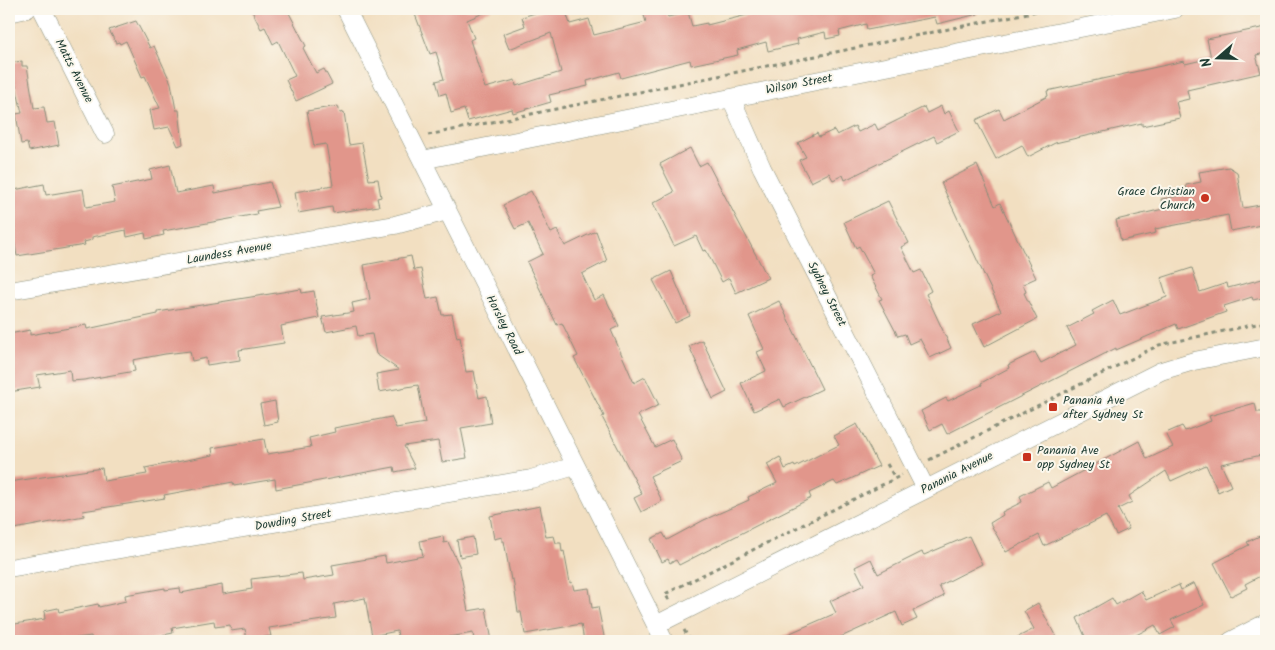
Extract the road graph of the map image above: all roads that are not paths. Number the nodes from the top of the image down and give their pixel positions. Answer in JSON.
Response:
{"nodes":[{"id":1,"x":27,"y":9,"type":"edge"},
{"id":2,"x":42,"y":9,"type":"edge"},
{"id":3,"x":346,"y":9,"type":"edge"},
{"id":4,"x":1175,"y":9,"type":"edge"},
{"id":5,"x":9,"y":13,"type":"edge"},
{"id":6,"x":731,"y":98,"type":"junction"},
{"id":7,"x":105,"y":134,"type":"dead end"},
{"id":8,"x":419,"y":153,"type":"junction"},
{"id":9,"x":447,"y":212,"type":"junction"},
{"id":10,"x":9,"y":291,"type":"edge"},
{"id":11,"x":1266,"y":347,"type":"edge"},
{"id":12,"x":575,"y":466,"type":"junction"},
{"id":13,"x":926,"y":489,"type":"junction"},
{"id":14,"x":9,"y":568,"type":"edge"},
{"id":15,"x":1266,"y":623,"type":"edge"},
{"id":16,"x":656,"y":625,"type":"junction"},
{"id":17,"x":664,"y":641,"type":"edge"},
{"id":18,"x":1231,"y":641,"type":"edge"}],
"edges":[{"from":1,"to":5,"type":"street"},
{"from":2,"to":7,"type":"street","name":"Matts Avenue"},
{"from":3,"to":8,"type":"street","name":"Horsley Road"},
{"from":4,"to":6,"type":"street","name":"Wilson Street"},
{"from":6,"to":8,"type":"street","name":"Wilson Street"},
{"from":6,"to":13,"type":"street","name":"Sydney Street"},
{"from":8,"to":9,"type":"street","name":"Horsley Road"},
{"from":9,"to":10,"type":"street","name":"Laundess Avenue"},
{"from":9,"to":12,"type":"street","name":"Horsley Road"},
{"from":11,"to":13,"type":"street","name":"Panania Avenue"},
{"from":12,"to":14,"type":"street","name":"Dowding Street"},
{"from":12,"to":16,"type":"street","name":"Horsley Road"},
{"from":13,"to":16,"type":"street","name":"Panania Avenue"},
{"from":15,"to":18,"type":"street"},
{"from":16,"to":17,"type":"street","name":"Horsley Road"}]}
